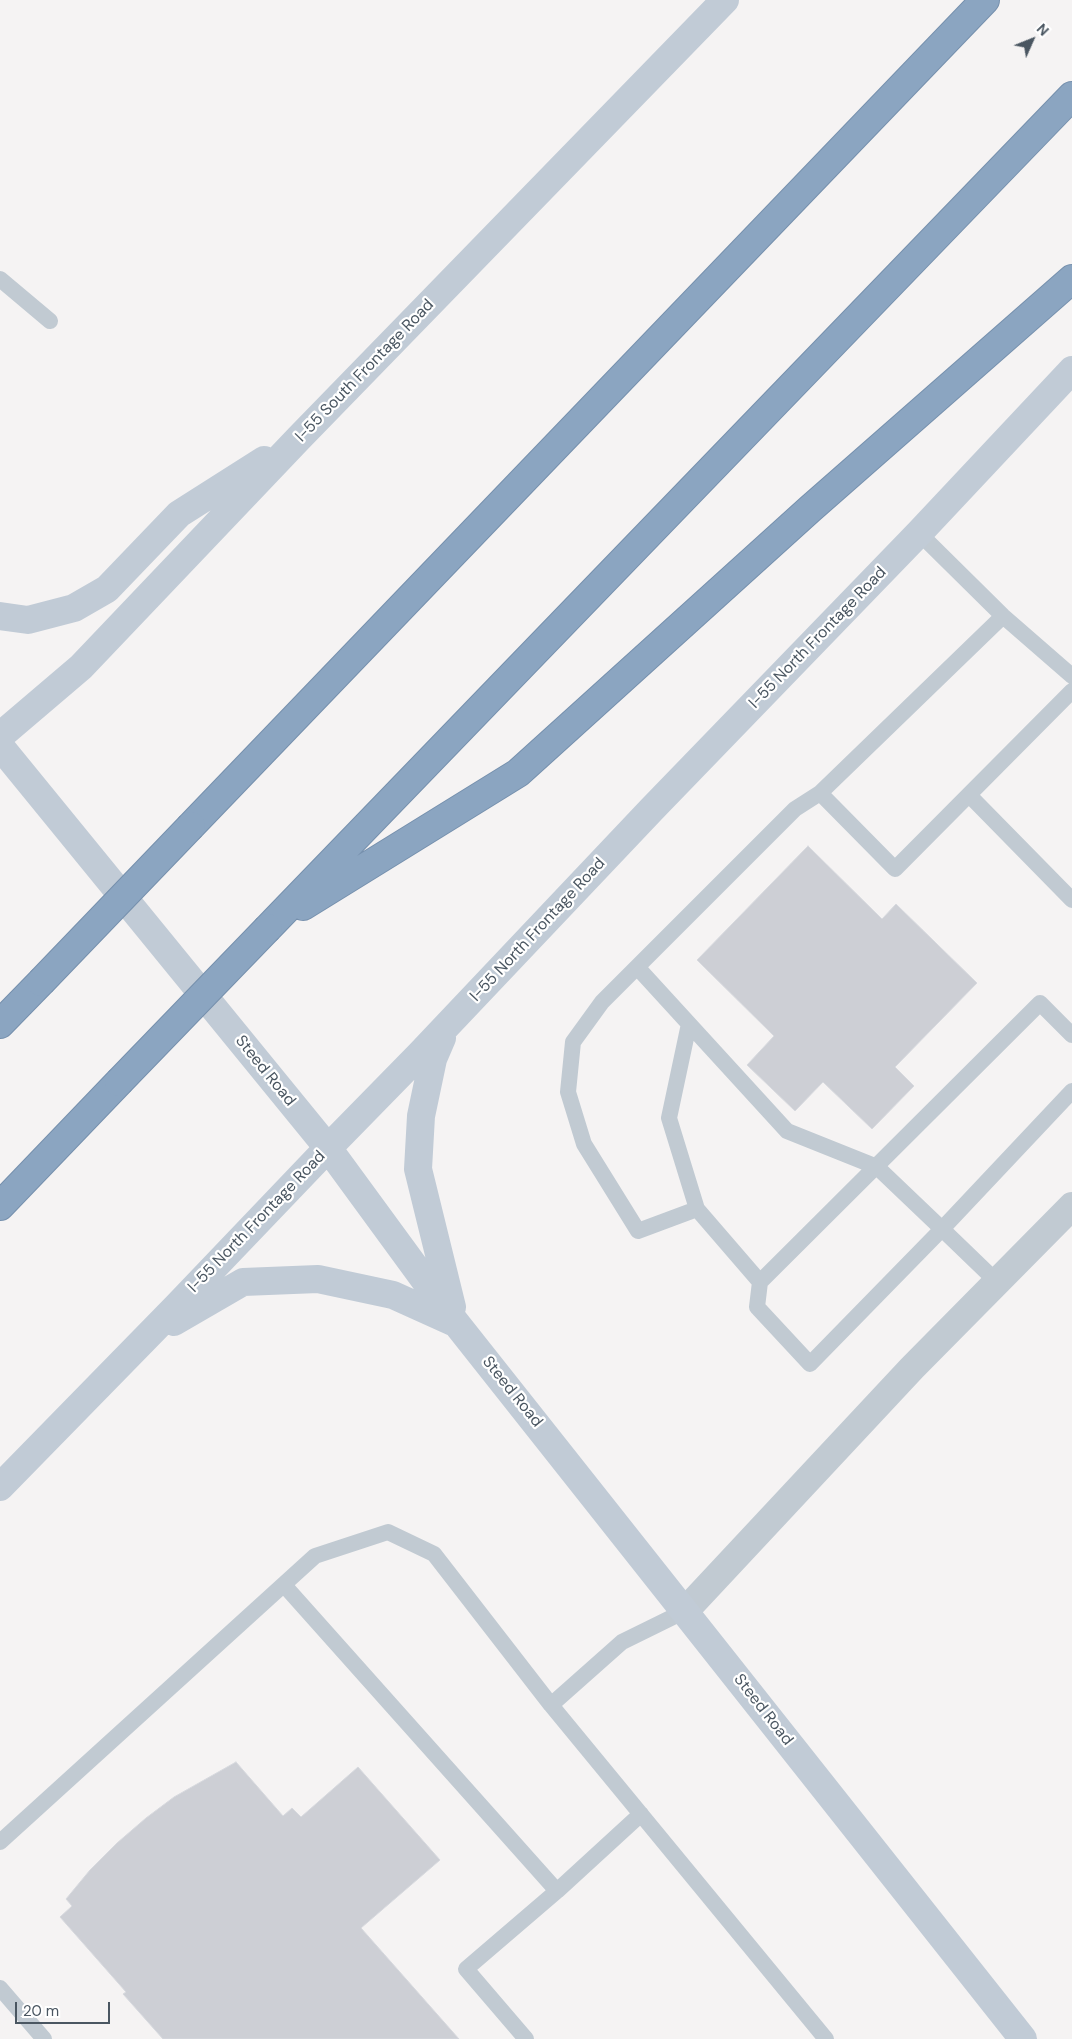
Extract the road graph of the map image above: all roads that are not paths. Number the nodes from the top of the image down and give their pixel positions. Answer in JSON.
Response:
{"nodes":[{"id":1,"x":725,"y":0,"type":"edge"},
{"id":2,"x":985,"y":0,"type":"edge"},
{"id":3,"x":970,"y":10,"type":"edge"},
{"id":4,"x":1072,"y":96,"type":"edge"},
{"id":5,"x":0,"y":279,"type":"edge"},
{"id":6,"x":1072,"y":279,"type":"edge"},
{"id":7,"x":50,"y":320,"type":"dead end"},
{"id":8,"x":1072,"y":370,"type":"edge"},
{"id":9,"x":299,"y":438,"type":"junction"},
{"id":10,"x":919,"y":533,"type":"junction"},
{"id":11,"x":0,"y":616,"type":"edge"},
{"id":12,"x":1003,"y":616,"type":"junction"},
{"id":13,"x":1072,"y":676,"type":"edge"},
{"id":14,"x":1072,"y":691,"type":"edge"},
{"id":15,"x":0,"y":736,"type":"edge"},
{"id":16,"x":0,"y":746,"type":"edge"},
{"id":17,"x":820,"y":793,"type":"junction"},
{"id":18,"x":969,"y":795,"type":"junction"},
{"id":19,"x":1072,"y":900,"type":"edge"},
{"id":20,"x":268,"y":928,"type":"junction"},
{"id":21,"x":637,"y":967,"type":"junction"},
{"id":22,"x":0,"y":1024,"type":"edge"},
{"id":23,"x":689,"y":1024,"type":"junction"},
{"id":24,"x":446,"y":1027,"type":"junction"},
{"id":25,"x":1069,"y":1027,"type":"edge"},
{"id":26,"x":1072,"y":1091,"type":"edge"},
{"id":27,"x":328,"y":1148,"type":"junction"},
{"id":28,"x":877,"y":1167,"type":"junction"},
{"id":29,"x":0,"y":1206,"type":"edge"},
{"id":30,"x":1072,"y":1206,"type":"edge"},
{"id":31,"x":697,"y":1209,"type":"junction"},
{"id":32,"x":942,"y":1229,"type":"junction"},
{"id":33,"x":760,"y":1282,"type":"junction"},
{"id":34,"x":997,"y":1282,"type":"junction"},
{"id":35,"x":456,"y":1323,"type":"junction"},
{"id":36,"x":145,"y":1339,"type":"junction"},
{"id":37,"x":0,"y":1488,"type":"edge"},
{"id":38,"x":284,"y":1585,"type":"junction"},
{"id":39,"x":686,"y":1611,"type":"junction"},
{"id":40,"x":551,"y":1705,"type":"junction"},
{"id":41,"x":641,"y":1814,"type":"junction"},
{"id":42,"x":0,"y":1842,"type":"edge"},
{"id":43,"x":557,"y":1891,"type":"junction"},
{"id":44,"x":0,"y":1988,"type":"edge"},
{"id":45,"x":44,"y":2039,"type":"edge"},
{"id":46,"x":526,"y":2039,"type":"edge"},
{"id":47,"x":826,"y":2039,"type":"edge"},
{"id":48,"x":1023,"y":2039,"type":"edge"}],
"edges":[{"from":1,"to":9,"type":"street","name":"I-55 South Frontage Road"},
{"from":2,"to":3,"type":"highway"},
{"from":3,"to":22,"type":"highway","bridge":true},
{"from":4,"to":20,"type":"highway"},
{"from":5,"to":7,"type":"lane"},
{"from":6,"to":20,"type":"highway"},
{"from":8,"to":10,"type":"street","name":"I-55 North Frontage Road"},
{"from":9,"to":11,"type":"street"},
{"from":9,"to":15,"type":"street","name":"I-55 South Frontage Road"},
{"from":10,"to":12,"type":"lane"},
{"from":10,"to":24,"type":"street","name":"I-55 North Frontage Road"},
{"from":12,"to":13,"type":"lane"},
{"from":12,"to":17,"type":"lane"},
{"from":14,"to":18,"type":"lane"},
{"from":16,"to":27,"type":"street","name":"Steed Road"},
{"from":17,"to":18,"type":"lane"},
{"from":17,"to":21,"type":"lane"},
{"from":18,"to":19,"type":"lane"},
{"from":20,"to":29,"type":"highway","bridge":true},
{"from":21,"to":23,"type":"lane"},
{"from":21,"to":31,"type":"lane"},
{"from":23,"to":28,"type":"lane"},
{"from":23,"to":31,"type":"lane"},
{"from":24,"to":27,"type":"street","name":"I-55 North Frontage Road"},
{"from":24,"to":35,"type":"street"},
{"from":25,"to":28,"type":"lane"},
{"from":26,"to":32,"type":"lane"},
{"from":27,"to":35,"type":"street","name":"Steed Road"},
{"from":27,"to":36,"type":"street","name":"I-55 North Frontage Road"},
{"from":28,"to":32,"type":"lane"},
{"from":28,"to":33,"type":"lane"},
{"from":30,"to":34,"type":"street"},
{"from":31,"to":33,"type":"lane"},
{"from":32,"to":33,"type":"lane"},
{"from":32,"to":34,"type":"lane"},
{"from":34,"to":39,"type":"street"},
{"from":35,"to":36,"type":"street"},
{"from":35,"to":39,"type":"street","name":"Steed Road"},
{"from":36,"to":37,"type":"street","name":"I-55 North Frontage Road"},
{"from":38,"to":40,"type":"lane"},
{"from":38,"to":42,"type":"lane"},
{"from":38,"to":43,"type":"lane"},
{"from":39,"to":40,"type":"lane"},
{"from":39,"to":48,"type":"street","name":"Steed Road"},
{"from":40,"to":41,"type":"lane"},
{"from":41,"to":43,"type":"lane"},
{"from":41,"to":47,"type":"lane"},
{"from":43,"to":46,"type":"lane"},
{"from":44,"to":45,"type":"lane"}]}
